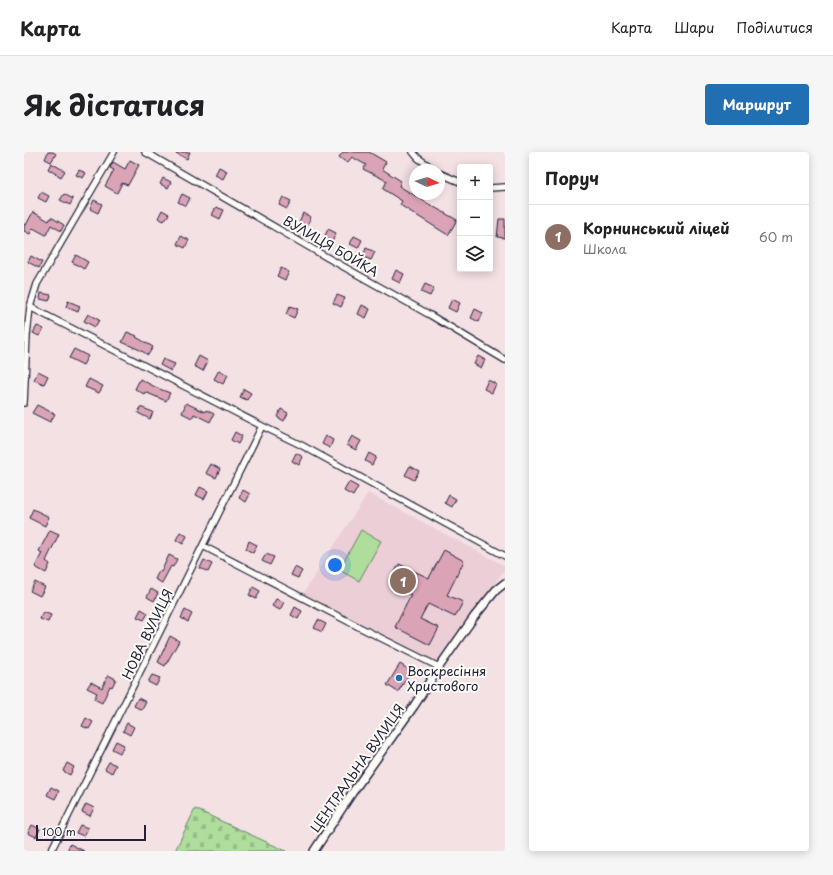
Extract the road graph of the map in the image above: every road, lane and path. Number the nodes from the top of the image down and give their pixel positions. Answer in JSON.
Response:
{"nodes":[{"id":1,"x":114,"y":152,"type":"edge"},
{"id":2,"x":145,"y":152,"type":"edge"},
{"id":3,"x":412,"y":152,"type":"edge"},
{"id":4,"x":426,"y":164,"type":"edge"},
{"id":5,"x":445,"y":175,"type":"edge"},
{"id":6,"x":457,"y":181,"type":"edge"},
{"id":7,"x":505,"y":187,"type":"edge"},
{"id":8,"x":493,"y":188,"type":"edge"},
{"id":9,"x":30,"y":307,"type":"junction"},
{"id":10,"x":26,"y":320,"type":"edge"},
{"id":11,"x":505,"y":360,"type":"edge"},
{"id":12,"x":24,"y":402,"type":"edge"},
{"id":13,"x":262,"y":426,"type":"junction"},
{"id":14,"x":203,"y":546,"type":"junction"},
{"id":15,"x":505,"y":556,"type":"edge"},
{"id":16,"x":505,"y":583,"type":"edge"},
{"id":17,"x":439,"y":667,"type":"junction"},
{"id":18,"x":51,"y":851,"type":"edge"},
{"id":19,"x":314,"y":851,"type":"edge"}],
"edges":[{"from":1,"to":9,"type":"street"},
{"from":2,"to":11,"type":"street","name":"ВУЛИЦЯ БОЙКА"},
{"from":3,"to":4,"type":"street"},
{"from":5,"to":6,"type":"street"},
{"from":7,"to":8,"type":"street"},
{"from":9,"to":10,"type":"street"},
{"from":9,"to":13,"type":"street"},
{"from":10,"to":12,"type":"street"},
{"from":13,"to":14,"type":"street","name":"НОВА ВУЛИЦЯ"},
{"from":13,"to":15,"type":"street"},
{"from":14,"to":17,"type":"street"},
{"from":14,"to":18,"type":"street","name":"НОВА ВУЛИЦЯ"},
{"from":16,"to":17,"type":"street","name":"ЦЕНТРАЛЬНА ВУЛИЦЯ"},
{"from":17,"to":19,"type":"street","name":"ЦЕНТРАЛЬНА ВУЛИЦЯ"}]}
